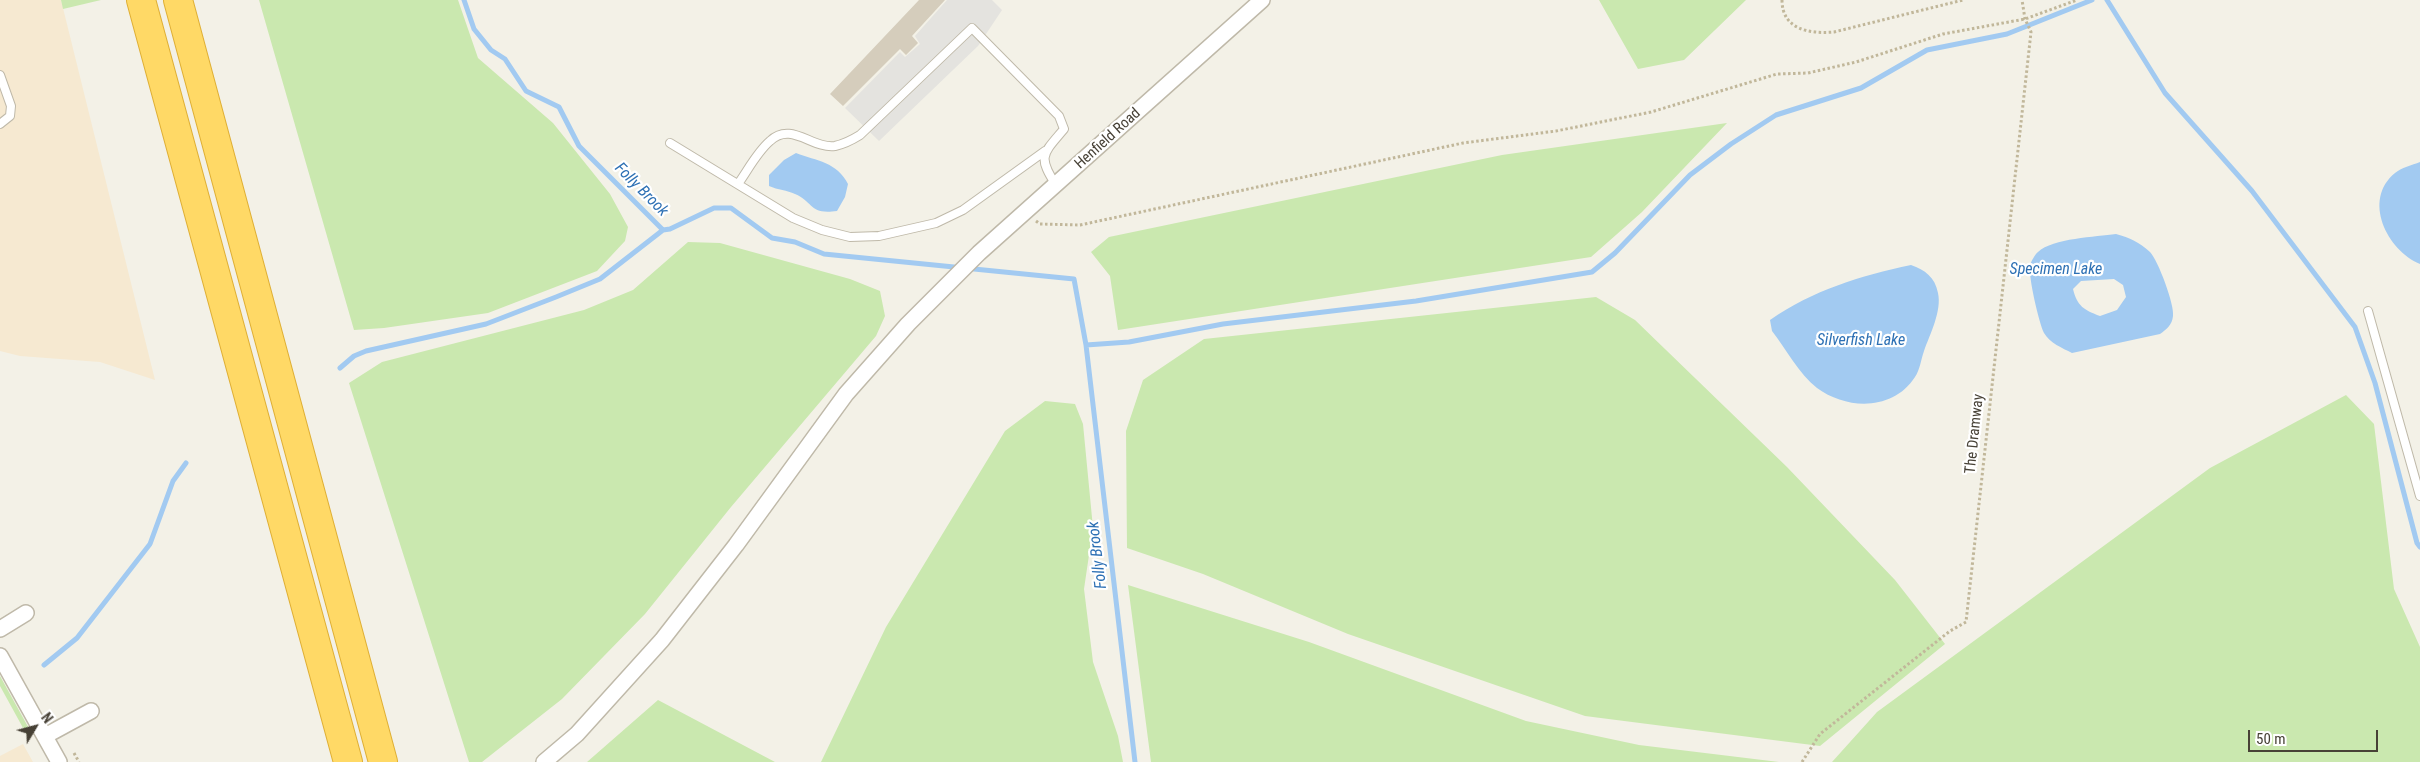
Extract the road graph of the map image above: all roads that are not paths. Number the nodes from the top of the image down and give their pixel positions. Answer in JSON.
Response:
{"nodes":[{"id":1,"x":141,"y":0,"type":"edge"},
{"id":2,"x":178,"y":0,"type":"edge"},
{"id":3,"x":1262,"y":0,"type":"edge"},
{"id":4,"x":0,"y":75,"type":"edge"},
{"id":5,"x":0,"y":124,"type":"edge"},
{"id":6,"x":670,"y":143,"type":"dead end"},
{"id":7,"x":1045,"y":151,"type":"junction"},
{"id":8,"x":738,"y":184,"type":"junction"},
{"id":9,"x":1056,"y":185,"type":"junction"},
{"id":10,"x":2368,"y":311,"type":"dead end"},
{"id":11,"x":2420,"y":496,"type":"edge"},
{"id":12,"x":26,"y":613,"type":"dead end"},
{"id":13,"x":0,"y":629,"type":"edge"},
{"id":14,"x":0,"y":656,"type":"edge"},
{"id":15,"x":91,"y":711,"type":"dead end"},
{"id":16,"x":45,"y":736,"type":"junction"},
{"id":17,"x":59,"y":762,"type":"edge"},
{"id":18,"x":348,"y":762,"type":"edge"},
{"id":19,"x":383,"y":762,"type":"edge"},
{"id":20,"x":544,"y":762,"type":"edge"}],
"edges":[{"from":1,"to":18,"type":"highway"},
{"from":2,"to":19,"type":"highway"},
{"from":3,"to":9,"type":"street","name":"Henfield Road"},
{"from":4,"to":5,"type":"lane"},
{"from":6,"to":8,"type":"lane"},
{"from":7,"to":8,"type":"lane"},
{"from":7,"to":8,"type":"lane"},
{"from":7,"to":9,"type":"lane"},
{"from":9,"to":20,"type":"street","name":"Henfield Road"},
{"from":10,"to":11,"type":"lane"},
{"from":12,"to":13,"type":"street"},
{"from":14,"to":16,"type":"street"},
{"from":15,"to":16,"type":"street"},
{"from":16,"to":17,"type":"street"}]}
